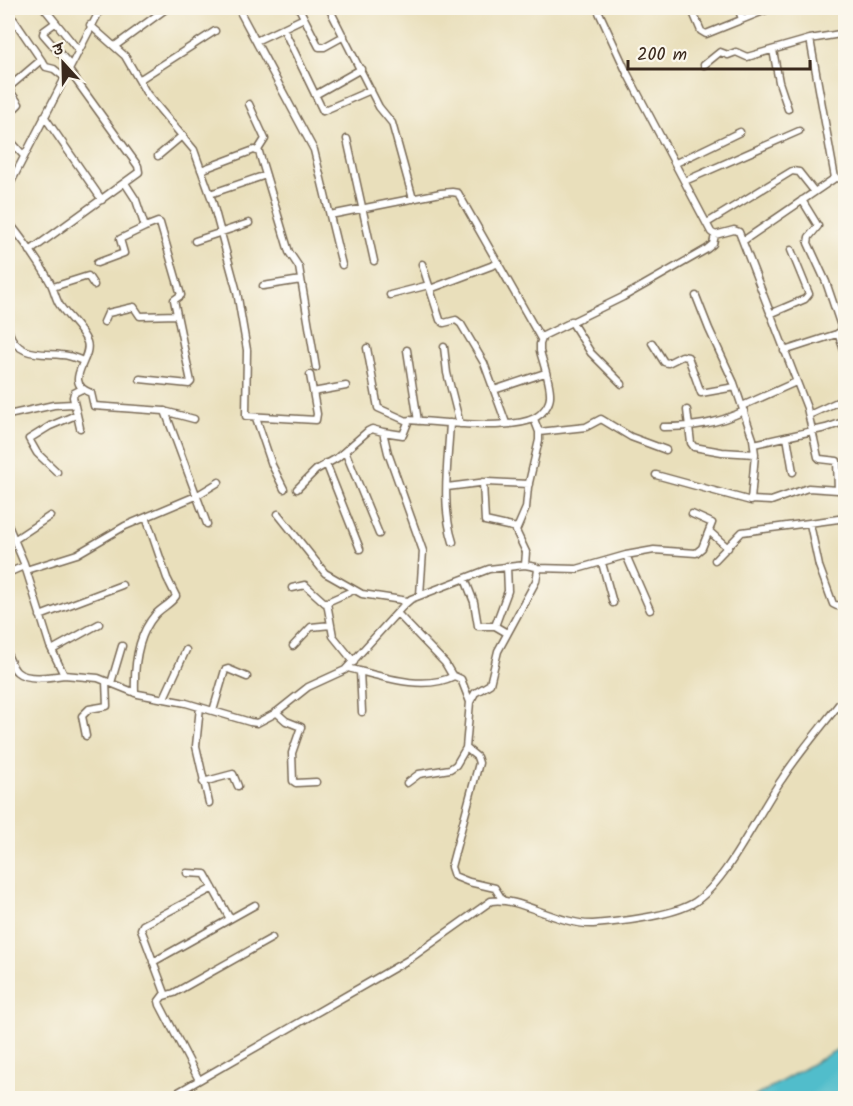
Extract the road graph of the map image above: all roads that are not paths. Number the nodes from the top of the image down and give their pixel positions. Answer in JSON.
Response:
{"nodes":[{"id":1,"x":44,"y":8,"type":"edge"},
{"id":2,"x":101,"y":8,"type":"edge"},
{"id":3,"x":167,"y":8,"type":"edge"},
{"id":4,"x":240,"y":8,"type":"edge"},
{"id":5,"x":299,"y":8,"type":"edge"},
{"id":6,"x":329,"y":8,"type":"edge"},
{"id":7,"x":597,"y":8,"type":"edge"},
{"id":8,"x":738,"y":8,"type":"edge"},
{"id":9,"x":771,"y":8,"type":"edge"},
{"id":10,"x":692,"y":10,"type":"dead end"},
{"id":11,"x":304,"y":18,"type":"junction"},
{"id":12,"x":742,"y":19,"type":"junction"},
{"id":13,"x":8,"y":23,"type":"edge"},
{"id":14,"x":55,"y":23,"type":"junction"},
{"id":15,"x":93,"y":28,"type":"junction"},
{"id":16,"x":283,"y":28,"type":"junction"},
{"id":17,"x":215,"y":31,"type":"dead end"},
{"id":18,"x":846,"y":33,"type":"edge"},
{"id":19,"x":344,"y":36,"type":"junction"},
{"id":20,"x":810,"y":39,"type":"junction"},
{"id":21,"x":256,"y":42,"type":"junction"},
{"id":22,"x":114,"y":46,"type":"junction"},
{"id":23,"x":78,"y":50,"type":"junction"},
{"id":24,"x":773,"y":50,"type":"junction"},
{"id":25,"x":41,"y":60,"type":"junction"},
{"id":26,"x":704,"y":66,"type":"dead end"},
{"id":27,"x":361,"y":69,"type":"junction"},
{"id":28,"x":70,"y":70,"type":"junction"},
{"id":29,"x":64,"y":77,"type":"junction"},
{"id":30,"x":140,"y":80,"type":"junction"},
{"id":31,"x":8,"y":88,"type":"edge"},
{"id":32,"x":370,"y":90,"type":"junction"},
{"id":33,"x":315,"y":95,"type":"junction"},
{"id":34,"x":249,"y":104,"type":"dead end"},
{"id":35,"x":788,"y":109,"type":"dead end"},
{"id":36,"x":8,"y":115,"type":"edge"},
{"id":37,"x":46,"y":120,"type":"junction"},
{"id":38,"x":799,"y":131,"type":"dead end"},
{"id":39,"x":740,"y":132,"type":"dead end"},
{"id":40,"x":183,"y":135,"type":"junction"},
{"id":41,"x":8,"y":138,"type":"edge"},
{"id":42,"x":347,"y":139,"type":"dead end"},
{"id":43,"x":258,"y":150,"type":"junction"},
{"id":44,"x":24,"y":156,"type":"junction"},
{"id":45,"x":158,"y":156,"type":"dead end"},
{"id":46,"x":676,"y":163,"type":"junction"},
{"id":47,"x":201,"y":170,"type":"junction"},
{"id":48,"x":266,"y":175,"type":"junction"},
{"id":49,"x":835,"y":178,"type":"junction"},
{"id":50,"x":846,"y":179,"type":"edge"},
{"id":51,"x":685,"y":181,"type":"junction"},
{"id":52,"x":125,"y":183,"type":"junction"},
{"id":53,"x":8,"y":188,"type":"edge"},
{"id":54,"x":814,"y":191,"type":"junction"},
{"id":55,"x":210,"y":194,"type":"junction"},
{"id":56,"x":413,"y":199,"type":"junction"},
{"id":57,"x":102,"y":200,"type":"junction"},
{"id":58,"x":802,"y":200,"type":"junction"},
{"id":59,"x":364,"y":209,"type":"junction"},
{"id":60,"x":330,"y":216,"type":"junction"},
{"id":61,"x":8,"y":221,"type":"edge"},
{"id":62,"x":249,"y":223,"type":"dead end"},
{"id":63,"x":707,"y":223,"type":"junction"},
{"id":64,"x":145,"y":227,"type":"junction"},
{"id":65,"x":222,"y":233,"type":"junction"},
{"id":66,"x":715,"y":235,"type":"junction"},
{"id":67,"x":743,"y":241,"type":"junction"},
{"id":68,"x":195,"y":242,"type":"dead end"},
{"id":69,"x":791,"y":250,"type":"dead end"},
{"id":70,"x":30,"y":251,"type":"junction"},
{"id":71,"x":374,"y":261,"type":"dead end"},
{"id":72,"x":97,"y":263,"type":"dead end"},
{"id":73,"x":499,"y":263,"type":"junction"},
{"id":74,"x":422,"y":264,"type":"dead end"},
{"id":75,"x":342,"y":265,"type":"dead end"},
{"id":76,"x":301,"y":280,"type":"junction"},
{"id":77,"x":94,"y":285,"type":"dead end"},
{"id":78,"x":264,"y":286,"type":"dead end"},
{"id":79,"x":53,"y":287,"type":"junction"},
{"id":80,"x":430,"y":287,"type":"junction"},
{"id":81,"x":8,"y":291,"type":"edge"},
{"id":82,"x":390,"y":295,"type":"dead end"},
{"id":83,"x":696,"y":296,"type":"dead end"},
{"id":84,"x":770,"y":314,"type":"junction"},
{"id":85,"x":177,"y":315,"type":"junction"},
{"id":86,"x":571,"y":321,"type":"junction"},
{"id":87,"x":104,"y":322,"type":"dead end"},
{"id":88,"x":842,"y":332,"type":"edge"},
{"id":89,"x":541,"y":339,"type":"junction"},
{"id":90,"x":652,"y":343,"type":"dead end"},
{"id":91,"x":444,"y":347,"type":"dead end"},
{"id":92,"x":367,"y":348,"type":"dead end"},
{"id":93,"x":407,"y":350,"type":"dead end"},
{"id":94,"x":784,"y":351,"type":"junction"},
{"id":95,"x":846,"y":356,"type":"edge"},
{"id":96,"x":83,"y":361,"type":"junction"},
{"id":97,"x":316,"y":368,"type":"dead end"},
{"id":98,"x":545,"y":373,"type":"junction"},
{"id":99,"x":310,"y":375,"type":"dead end"},
{"id":100,"x":140,"y":379,"type":"dead end"},
{"id":101,"x":796,"y":382,"type":"junction"},
{"id":102,"x":622,"y":384,"type":"dead end"},
{"id":103,"x":346,"y":386,"type":"dead end"},
{"id":104,"x":735,"y":387,"type":"junction"},
{"id":105,"x":82,"y":389,"type":"junction"},
{"id":106,"x":494,"y":390,"type":"junction"},
{"id":107,"x":313,"y":392,"type":"junction"},
{"id":108,"x":846,"y":398,"type":"edge"},
{"id":109,"x":74,"y":404,"type":"junction"},
{"id":110,"x":743,"y":409,"type":"junction"},
{"id":111,"x":687,"y":410,"type":"dead end"},
{"id":112,"x":165,"y":411,"type":"junction"},
{"id":113,"x":8,"y":415,"type":"edge"},
{"id":114,"x":809,"y":415,"type":"junction"},
{"id":115,"x":76,"y":416,"type":"junction"},
{"id":116,"x":256,"y":418,"type":"junction"},
{"id":117,"x":194,"y":419,"type":"dead end"},
{"id":118,"x":534,"y":419,"type":"junction"},
{"id":119,"x":418,"y":420,"type":"junction"},
{"id":120,"x":408,"y":421,"type":"junction"},
{"id":121,"x":846,"y":421,"type":"edge"},
{"id":122,"x":450,"y":423,"type":"junction"},
{"id":123,"x":506,"y":423,"type":"junction"},
{"id":124,"x":460,"y":424,"type":"junction"},
{"id":125,"x":663,"y":427,"type":"dead end"},
{"id":126,"x":689,"y":427,"type":"junction"},
{"id":127,"x":80,"y":428,"type":"dead end"},
{"id":128,"x":813,"y":431,"type":"junction"},
{"id":129,"x":383,"y":432,"type":"junction"},
{"id":130,"x":539,"y":432,"type":"junction"},
{"id":131,"x":787,"y":437,"type":"junction"},
{"id":132,"x":754,"y":444,"type":"junction"},
{"id":133,"x":666,"y":450,"type":"dead end"},
{"id":134,"x":345,"y":451,"type":"junction"},
{"id":135,"x":755,"y":454,"type":"junction"},
{"id":136,"x":837,"y":461,"type":"junction"},
{"id":137,"x":846,"y":461,"type":"edge"},
{"id":138,"x":326,"y":463,"type":"junction"},
{"id":139,"x":57,"y":472,"type":"dead end"},
{"id":140,"x":793,"y":472,"type":"dead end"},
{"id":141,"x":656,"y":475,"type":"dead end"},
{"id":142,"x":219,"y":482,"type":"dead end"},
{"id":143,"x":483,"y":482,"type":"junction"},
{"id":144,"x":529,"y":484,"type":"junction"},
{"id":145,"x":447,"y":487,"type":"junction"},
{"id":146,"x":285,"y":489,"type":"dead end"},
{"id":147,"x":297,"y":489,"type":"dead end"},
{"id":148,"x":838,"y":490,"type":"junction"},
{"id":149,"x":846,"y":492,"type":"edge"},
{"id":150,"x":196,"y":496,"type":"junction"},
{"id":151,"x":751,"y":501,"type":"junction"},
{"id":152,"x":278,"y":514,"type":"dead end"},
{"id":153,"x":692,"y":514,"type":"dead end"},
{"id":154,"x":50,"y":516,"type":"dead end"},
{"id":155,"x":146,"y":517,"type":"junction"},
{"id":156,"x":846,"y":518,"type":"edge"},
{"id":157,"x":207,"y":524,"type":"dead end"},
{"id":158,"x":810,"y":524,"type":"junction"},
{"id":159,"x":8,"y":525,"type":"edge"},
{"id":160,"x":517,"y":528,"type":"junction"},
{"id":161,"x":709,"y":531,"type":"junction"},
{"id":162,"x":379,"y":534,"type":"dead end"},
{"id":163,"x":12,"y":538,"type":"edge"},
{"id":164,"x":453,"y":542,"type":"dead end"},
{"id":165,"x":728,"y":548,"type":"junction"},
{"id":166,"x":360,"y":549,"type":"dead end"},
{"id":167,"x":626,"y":555,"type":"junction"},
{"id":168,"x":715,"y":560,"type":"dead end"},
{"id":169,"x":602,"y":563,"type":"junction"},
{"id":170,"x":525,"y":565,"type":"junction"},
{"id":171,"x":507,"y":566,"type":"junction"},
{"id":172,"x":25,"y":568,"type":"junction"},
{"id":173,"x":537,"y":568,"type":"junction"},
{"id":174,"x":8,"y":573,"type":"edge"},
{"id":175,"x":465,"y":579,"type":"junction"},
{"id":176,"x":122,"y":585,"type":"dead end"},
{"id":177,"x":292,"y":588,"type":"dead end"},
{"id":178,"x":354,"y":590,"type":"junction"},
{"id":179,"x":420,"y":595,"type":"junction"},
{"id":180,"x":408,"y":601,"type":"junction"},
{"id":181,"x":846,"y":602,"type":"edge"},
{"id":182,"x":327,"y":603,"type":"junction"},
{"id":183,"x":613,"y":603,"type":"dead end"},
{"id":184,"x":650,"y":610,"type":"dead end"},
{"id":185,"x":397,"y":613,"type":"junction"},
{"id":186,"x":40,"y":616,"type":"junction"},
{"id":187,"x":99,"y":624,"type":"dead end"},
{"id":188,"x":331,"y":625,"type":"junction"},
{"id":189,"x":495,"y":626,"type":"junction"},
{"id":190,"x":507,"y":633,"type":"junction"},
{"id":191,"x":122,"y":646,"type":"dead end"},
{"id":192,"x":293,"y":646,"type":"dead end"},
{"id":193,"x":52,"y":650,"type":"junction"},
{"id":194,"x":186,"y":650,"type":"dead end"},
{"id":195,"x":8,"y":656,"type":"edge"},
{"id":196,"x":354,"y":662,"type":"junction"},
{"id":197,"x":348,"y":668,"type":"junction"},
{"id":198,"x":360,"y":671,"type":"junction"},
{"id":199,"x":64,"y":675,"type":"junction"},
{"id":200,"x":454,"y":676,"type":"junction"},
{"id":201,"x":247,"y":677,"type":"dead end"},
{"id":202,"x":109,"y":682,"type":"junction"},
{"id":203,"x":135,"y":693,"type":"junction"},
{"id":204,"x":846,"y":695,"type":"edge"},
{"id":205,"x":164,"y":698,"type":"junction"},
{"id":206,"x":470,"y":702,"type":"junction"},
{"id":207,"x":200,"y":707,"type":"junction"},
{"id":208,"x":213,"y":711,"type":"junction"},
{"id":209,"x":276,"y":712,"type":"junction"},
{"id":210,"x":362,"y":712,"type":"dead end"},
{"id":211,"x":86,"y":736,"type":"dead end"},
{"id":212,"x":466,"y":748,"type":"junction"},
{"id":213,"x":316,"y":782,"type":"dead end"},
{"id":214,"x":203,"y":783,"type":"junction"},
{"id":215,"x":407,"y":783,"type":"dead end"},
{"id":216,"x":238,"y":786,"type":"dead end"},
{"id":217,"x":208,"y":802,"type":"dead end"},
{"id":218,"x":187,"y":873,"type":"dead end"},
{"id":219,"x":213,"y":888,"type":"junction"},
{"id":220,"x":503,"y":900,"type":"junction"},
{"id":221,"x":255,"y":905,"type":"dead end"},
{"id":222,"x":230,"y":919,"type":"junction"},
{"id":223,"x":272,"y":938,"type":"dead end"},
{"id":224,"x":153,"y":962,"type":"junction"},
{"id":225,"x":164,"y":996,"type":"junction"},
{"id":226,"x":199,"y":1080,"type":"junction"},
{"id":227,"x":168,"y":1098,"type":"edge"}],
"edges":[{"from":1,"to":14,"type":"street"},
{"from":2,"to":15,"type":"street"},
{"from":3,"to":22,"type":"street"},
{"from":4,"to":21,"type":"street"},
{"from":5,"to":11,"type":"street"},
{"from":6,"to":19,"type":"street"},
{"from":7,"to":46,"type":"street"},
{"from":8,"to":12,"type":"street"},
{"from":9,"to":12,"type":"street"},
{"from":10,"to":12,"type":"street"},
{"from":11,"to":16,"type":"street"},
{"from":11,"to":19,"type":"street"},
{"from":13,"to":25,"type":"street"},
{"from":14,"to":23,"type":"street"},
{"from":14,"to":28,"type":"street"},
{"from":15,"to":22,"type":"street"},
{"from":15,"to":23,"type":"street"},
{"from":16,"to":21,"type":"street"},
{"from":16,"to":33,"type":"street"},
{"from":17,"to":30,"type":"street"},
{"from":18,"to":20,"type":"street"},
{"from":19,"to":27,"type":"street"},
{"from":20,"to":24,"type":"street"},
{"from":20,"to":49,"type":"street"},
{"from":21,"to":60,"type":"street"},
{"from":22,"to":30,"type":"street"},
{"from":23,"to":28,"type":"street"},
{"from":24,"to":26,"type":"street"},
{"from":24,"to":35,"type":"street"},
{"from":25,"to":29,"type":"street"},
{"from":25,"to":31,"type":"street"},
{"from":27,"to":32,"type":"street"},
{"from":27,"to":33,"type":"street"},
{"from":28,"to":29,"type":"street"},
{"from":28,"to":52,"type":"street"},
{"from":29,"to":37,"type":"street"},
{"from":30,"to":40,"type":"street"},
{"from":31,"to":36,"type":"street"},
{"from":32,"to":33,"type":"street"},
{"from":32,"to":56,"type":"street"},
{"from":34,"to":43,"type":"street"},
{"from":37,"to":44,"type":"street"},
{"from":37,"to":57,"type":"street"},
{"from":38,"to":51,"type":"street"},
{"from":39,"to":46,"type":"street"},
{"from":40,"to":45,"type":"street"},
{"from":40,"to":47,"type":"street"},
{"from":41,"to":44,"type":"street"},
{"from":42,"to":59,"type":"street"},
{"from":43,"to":47,"type":"street"},
{"from":43,"to":48,"type":"street"},
{"from":44,"to":53,"type":"street"},
{"from":46,"to":51,"type":"street"},
{"from":47,"to":55,"type":"street"},
{"from":48,"to":55,"type":"street"},
{"from":48,"to":76,"type":"street"},
{"from":49,"to":50,"type":"street"},
{"from":49,"to":54,"type":"street"},
{"from":51,"to":63,"type":"street"},
{"from":52,"to":57,"type":"street"},
{"from":52,"to":64,"type":"street"},
{"from":54,"to":58,"type":"street"},
{"from":54,"to":63,"type":"street"},
{"from":55,"to":65,"type":"street"},
{"from":56,"to":59,"type":"street"},
{"from":56,"to":73,"type":"street"},
{"from":57,"to":70,"type":"street"},
{"from":58,"to":67,"type":"street"},
{"from":58,"to":88,"type":"street"},
{"from":59,"to":60,"type":"street"},
{"from":59,"to":71,"type":"street"},
{"from":60,"to":75,"type":"street"},
{"from":61,"to":70,"type":"street"},
{"from":62,"to":65,"type":"street"},
{"from":63,"to":66,"type":"street"},
{"from":64,"to":72,"type":"street"},
{"from":64,"to":85,"type":"street"},
{"from":65,"to":68,"type":"street"},
{"from":65,"to":116,"type":"street"},
{"from":66,"to":67,"type":"street"},
{"from":66,"to":86,"type":"street"},
{"from":67,"to":84,"type":"street"},
{"from":69,"to":84,"type":"street"},
{"from":70,"to":79,"type":"street"},
{"from":73,"to":80,"type":"street"},
{"from":73,"to":89,"type":"street"},
{"from":74,"to":80,"type":"street"},
{"from":76,"to":78,"type":"street"},
{"from":76,"to":97,"type":"street"},
{"from":77,"to":79,"type":"street"},
{"from":79,"to":96,"type":"street"},
{"from":80,"to":82,"type":"street"},
{"from":80,"to":106,"type":"street"},
{"from":81,"to":96,"type":"street"},
{"from":83,"to":104,"type":"street"},
{"from":84,"to":94,"type":"street"},
{"from":85,"to":87,"type":"street"},
{"from":85,"to":100,"type":"street"},
{"from":86,"to":89,"type":"street"},
{"from":86,"to":102,"type":"street"},
{"from":88,"to":94,"type":"street"},
{"from":88,"to":95,"type":"street"},
{"from":89,"to":98,"type":"street"},
{"from":90,"to":104,"type":"street"},
{"from":91,"to":124,"type":"street"},
{"from":92,"to":120,"type":"street"},
{"from":93,"to":119,"type":"street"},
{"from":94,"to":101,"type":"street"},
{"from":96,"to":105,"type":"street"},
{"from":98,"to":106,"type":"street"},
{"from":98,"to":118,"type":"street"},
{"from":99,"to":107,"type":"street"},
{"from":101,"to":110,"type":"street"},
{"from":101,"to":114,"type":"street"},
{"from":103,"to":107,"type":"street"},
{"from":104,"to":110,"type":"street"},
{"from":105,"to":109,"type":"street"},
{"from":105,"to":112,"type":"street"},
{"from":106,"to":123,"type":"street"},
{"from":107,"to":116,"type":"street"},
{"from":108,"to":114,"type":"street"},
{"from":109,"to":113,"type":"street"},
{"from":109,"to":115,"type":"street"},
{"from":110,"to":126,"type":"street"},
{"from":110,"to":132,"type":"street"},
{"from":111,"to":126,"type":"street"},
{"from":112,"to":117,"type":"street"},
{"from":112,"to":150,"type":"street"},
{"from":114,"to":128,"type":"street"},
{"from":115,"to":127,"type":"street"},
{"from":115,"to":139,"type":"street"},
{"from":116,"to":146,"type":"street"},
{"from":118,"to":123,"type":"street"},
{"from":118,"to":130,"type":"street"},
{"from":119,"to":120,"type":"street"},
{"from":119,"to":122,"type":"street"},
{"from":120,"to":129,"type":"street"},
{"from":121,"to":128,"type":"street"},
{"from":122,"to":124,"type":"street"},
{"from":122,"to":145,"type":"street"},
{"from":123,"to":124,"type":"street"},
{"from":125,"to":126,"type":"street"},
{"from":126,"to":135,"type":"street"},
{"from":128,"to":131,"type":"street"},
{"from":128,"to":136,"type":"street"},
{"from":129,"to":134,"type":"street"},
{"from":129,"to":179,"type":"street"},
{"from":130,"to":133,"type":"street"},
{"from":130,"to":144,"type":"street"},
{"from":131,"to":132,"type":"street"},
{"from":131,"to":140,"type":"street"},
{"from":132,"to":135,"type":"street"},
{"from":134,"to":138,"type":"street"},
{"from":134,"to":162,"type":"street"},
{"from":135,"to":151,"type":"street"},
{"from":136,"to":137,"type":"street"},
{"from":136,"to":148,"type":"street"},
{"from":138,"to":147,"type":"street"},
{"from":138,"to":166,"type":"street"},
{"from":141,"to":151,"type":"street"},
{"from":142,"to":150,"type":"street"},
{"from":143,"to":144,"type":"street"},
{"from":143,"to":145,"type":"street"},
{"from":143,"to":160,"type":"street"},
{"from":144,"to":160,"type":"street"},
{"from":145,"to":164,"type":"street"},
{"from":148,"to":149,"type":"street"},
{"from":148,"to":151,"type":"street"},
{"from":150,"to":155,"type":"street"},
{"from":150,"to":157,"type":"street"},
{"from":152,"to":178,"type":"street"},
{"from":153,"to":161,"type":"street"},
{"from":154,"to":163,"type":"street"},
{"from":155,"to":172,"type":"street"},
{"from":155,"to":203,"type":"street"},
{"from":156,"to":158,"type":"street"},
{"from":158,"to":165,"type":"street"},
{"from":158,"to":181,"type":"street"},
{"from":159,"to":163,"type":"street"},
{"from":160,"to":170,"type":"street"},
{"from":161,"to":165,"type":"street"},
{"from":161,"to":167,"type":"street"},
{"from":163,"to":172,"type":"street"},
{"from":165,"to":168,"type":"street"},
{"from":167,"to":169,"type":"street"},
{"from":167,"to":184,"type":"street"},
{"from":169,"to":173,"type":"street"},
{"from":169,"to":183,"type":"street"},
{"from":170,"to":171,"type":"street"},
{"from":170,"to":173,"type":"street"},
{"from":171,"to":175,"type":"street"},
{"from":171,"to":189,"type":"street"},
{"from":172,"to":174,"type":"street"},
{"from":172,"to":186,"type":"street"},
{"from":173,"to":190,"type":"street"},
{"from":175,"to":179,"type":"street"},
{"from":175,"to":189,"type":"street"},
{"from":176,"to":186,"type":"street"},
{"from":177,"to":182,"type":"street"},
{"from":178,"to":180,"type":"street"},
{"from":178,"to":182,"type":"street"},
{"from":179,"to":180,"type":"street"},
{"from":180,"to":185,"type":"street"},
{"from":182,"to":188,"type":"street"},
{"from":185,"to":196,"type":"street"},
{"from":185,"to":200,"type":"street"},
{"from":186,"to":193,"type":"street"},
{"from":187,"to":193,"type":"street"},
{"from":188,"to":192,"type":"street"},
{"from":188,"to":196,"type":"street"},
{"from":189,"to":190,"type":"street"},
{"from":190,"to":206,"type":"street"},
{"from":191,"to":202,"type":"street"},
{"from":193,"to":199,"type":"street"},
{"from":194,"to":205,"type":"street"},
{"from":195,"to":199,"type":"street"},
{"from":196,"to":197,"type":"street"},
{"from":197,"to":198,"type":"street"},
{"from":197,"to":209,"type":"street"},
{"from":198,"to":200,"type":"street"},
{"from":198,"to":210,"type":"street"},
{"from":199,"to":202,"type":"street"},
{"from":200,"to":206,"type":"street"},
{"from":201,"to":208,"type":"street"},
{"from":202,"to":203,"type":"street"},
{"from":202,"to":211,"type":"street"},
{"from":203,"to":205,"type":"street"},
{"from":204,"to":220,"type":"street"},
{"from":205,"to":207,"type":"street"},
{"from":206,"to":212,"type":"street"},
{"from":207,"to":208,"type":"street"},
{"from":207,"to":214,"type":"street"},
{"from":208,"to":209,"type":"street"},
{"from":209,"to":213,"type":"street"},
{"from":212,"to":215,"type":"street"},
{"from":212,"to":220,"type":"street"},
{"from":214,"to":216,"type":"street"},
{"from":214,"to":217,"type":"street"},
{"from":218,"to":219,"type":"street"},
{"from":219,"to":222,"type":"street"},
{"from":219,"to":224,"type":"street"},
{"from":220,"to":226,"type":"street"},
{"from":221,"to":222,"type":"street"},
{"from":222,"to":224,"type":"street"},
{"from":223,"to":225,"type":"street"},
{"from":224,"to":225,"type":"street"},
{"from":225,"to":226,"type":"street"},
{"from":226,"to":227,"type":"street"}]}
